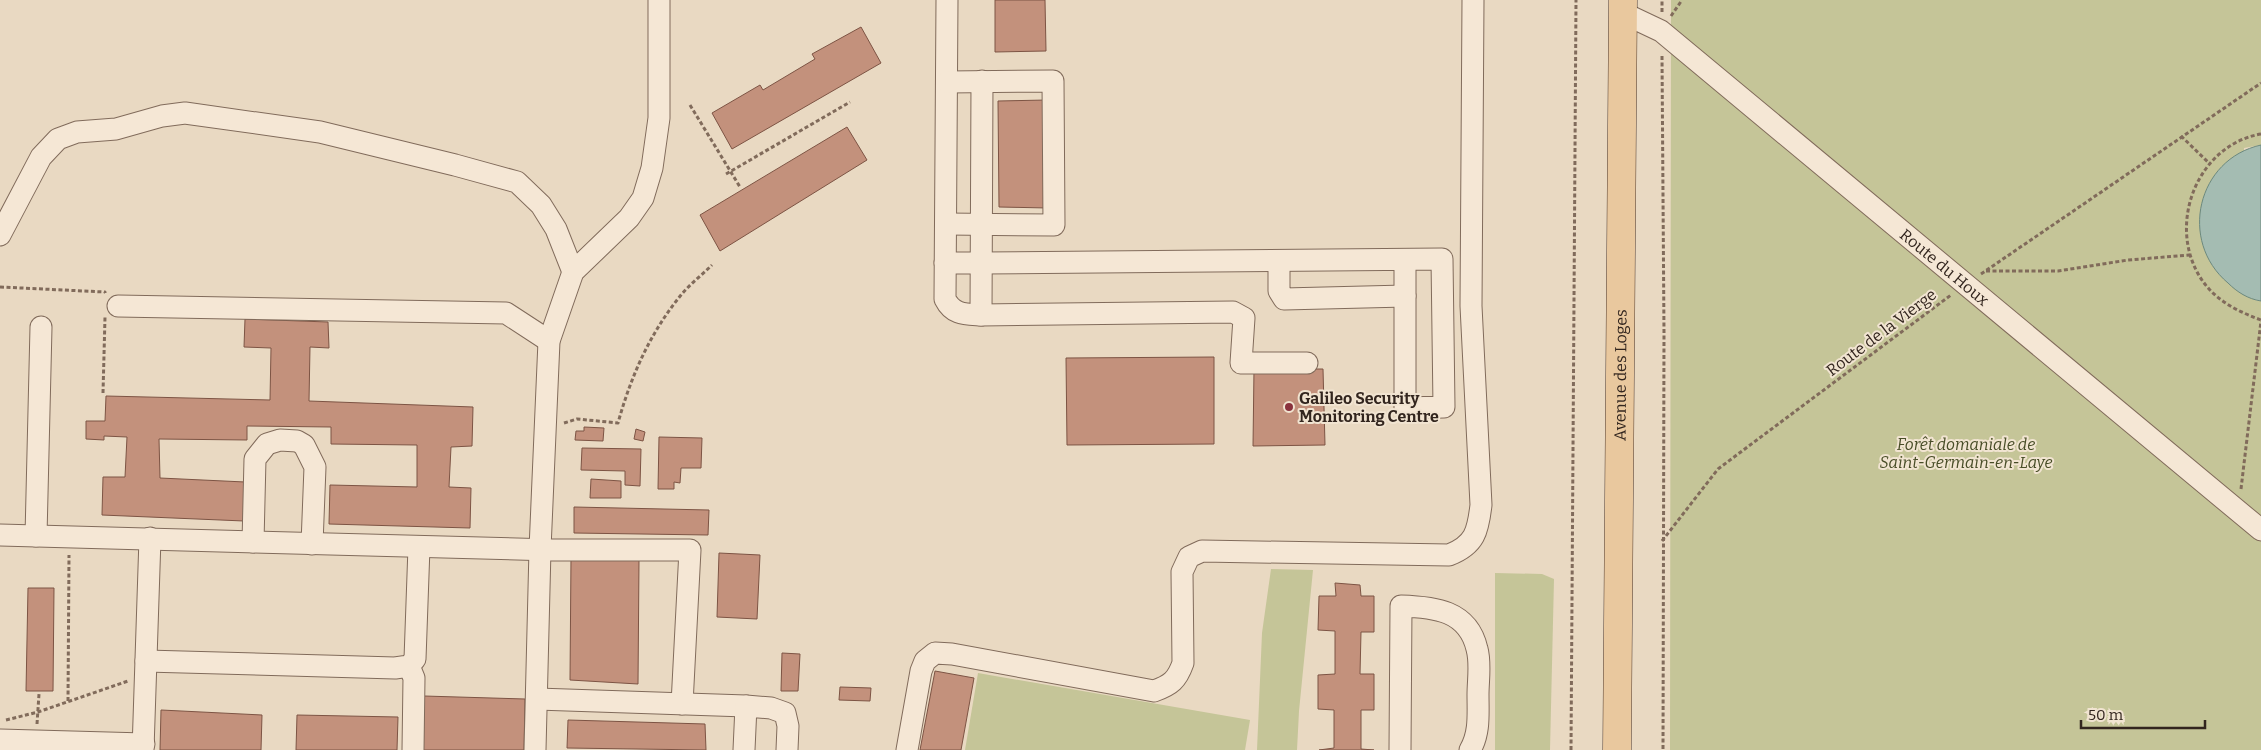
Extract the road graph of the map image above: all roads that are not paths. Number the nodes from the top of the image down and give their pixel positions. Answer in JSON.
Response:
{"nodes":[{"id":1,"x":659,"y":0,"type":"edge"},
{"id":2,"x":947,"y":0,"type":"edge"},
{"id":3,"x":1473,"y":0,"type":"edge"},
{"id":4,"x":1623,"y":6,"type":"edge"},
{"id":5,"x":982,"y":81,"type":"junction"},
{"id":6,"x":947,"y":82,"type":"junction"},
{"id":7,"x":946,"y":224,"type":"junction"},
{"id":8,"x":982,"y":225,"type":"junction"},
{"id":9,"x":0,"y":235,"type":"edge"},
{"id":10,"x":1279,"y":260,"type":"junction"},
{"id":11,"x":1405,"y":260,"type":"junction"},
{"id":12,"x":945,"y":263,"type":"junction"},
{"id":13,"x":982,"y":263,"type":"junction"},
{"id":14,"x":573,"y":272,"type":"junction"},
{"id":15,"x":1405,"y":296,"type":"junction"},
{"id":16,"x":109,"y":306,"type":"road end"},
{"id":17,"x":982,"y":314,"type":"junction"},
{"id":18,"x":41,"y":327,"type":"dead end"},
{"id":19,"x":549,"y":341,"type":"junction"},
{"id":20,"x":1307,"y":363,"type":"dead end"},
{"id":21,"x":2261,"y":530,"type":"edge"},
{"id":22,"x":0,"y":535,"type":"edge"},
{"id":23,"x":36,"y":536,"type":"junction"},
{"id":24,"x":150,"y":538,"type":"junction"},
{"id":25,"x":253,"y":542,"type":"junction"},
{"id":26,"x":312,"y":544,"type":"junction"},
{"id":27,"x":419,"y":546,"type":"junction"},
{"id":28,"x":540,"y":549,"type":"junction"},
{"id":29,"x":409,"y":666,"type":"junction"},
{"id":30,"x":146,"y":668,"type":"junction"},
{"id":31,"x":537,"y":699,"type":"junction"},
{"id":32,"x":682,"y":704,"type":"junction"},
{"id":33,"x":746,"y":706,"type":"junction"},
{"id":34,"x":0,"y":740,"type":"edge"},
{"id":35,"x":144,"y":747,"type":"edge"},
{"id":36,"x":413,"y":750,"type":"edge"},
{"id":37,"x":535,"y":750,"type":"edge"},
{"id":38,"x":744,"y":750,"type":"edge"},
{"id":39,"x":787,"y":750,"type":"edge"},
{"id":40,"x":907,"y":750,"type":"edge"},
{"id":41,"x":1400,"y":750,"type":"edge"},
{"id":42,"x":1470,"y":750,"type":"edge"},
{"id":43,"x":1617,"y":750,"type":"edge"}],
"edges":[{"from":1,"to":14,"type":"street"},
{"from":2,"to":6,"type":"street"},
{"from":3,"to":40,"type":"street"},
{"from":4,"to":21,"type":"street","name":"Route du Houx"},
{"from":4,"to":43,"type":"main road","name":"Avenue des Loges"},
{"from":5,"to":6,"type":"street"},
{"from":5,"to":8,"type":"street"},
{"from":5,"to":8,"type":"street"},
{"from":6,"to":7,"type":"street"},
{"from":7,"to":8,"type":"street"},
{"from":7,"to":12,"type":"street"},
{"from":8,"to":13,"type":"street"},
{"from":9,"to":14,"type":"street"},
{"from":10,"to":11,"type":"street"},
{"from":10,"to":13,"type":"street"},
{"from":10,"to":15,"type":"street"},
{"from":11,"to":15,"type":"street"},
{"from":11,"to":15,"type":"street"},
{"from":12,"to":13,"type":"street"},
{"from":12,"to":17,"type":"street"},
{"from":13,"to":17,"type":"street"},
{"from":14,"to":19,"type":"street"},
{"from":16,"to":19,"type":"street"},
{"from":17,"to":20,"type":"street"},
{"from":18,"to":23,"type":"street"},
{"from":19,"to":28,"type":"street"},
{"from":22,"to":23,"type":"street"},
{"from":23,"to":24,"type":"street"},
{"from":24,"to":25,"type":"street"},
{"from":24,"to":30,"type":"street"},
{"from":25,"to":26,"type":"street"},
{"from":25,"to":26,"type":"street"},
{"from":26,"to":27,"type":"street"},
{"from":27,"to":28,"type":"street"},
{"from":27,"to":29,"type":"street"},
{"from":28,"to":31,"type":"street"},
{"from":28,"to":32,"type":"street"},
{"from":29,"to":30,"type":"street"},
{"from":29,"to":36,"type":"street"},
{"from":30,"to":35,"type":"street"},
{"from":31,"to":32,"type":"street"},
{"from":31,"to":37,"type":"street"},
{"from":32,"to":33,"type":"street"},
{"from":33,"to":38,"type":"street"},
{"from":33,"to":39,"type":"street"},
{"from":34,"to":35,"type":"street"},
{"from":41,"to":42,"type":"street"}]}
